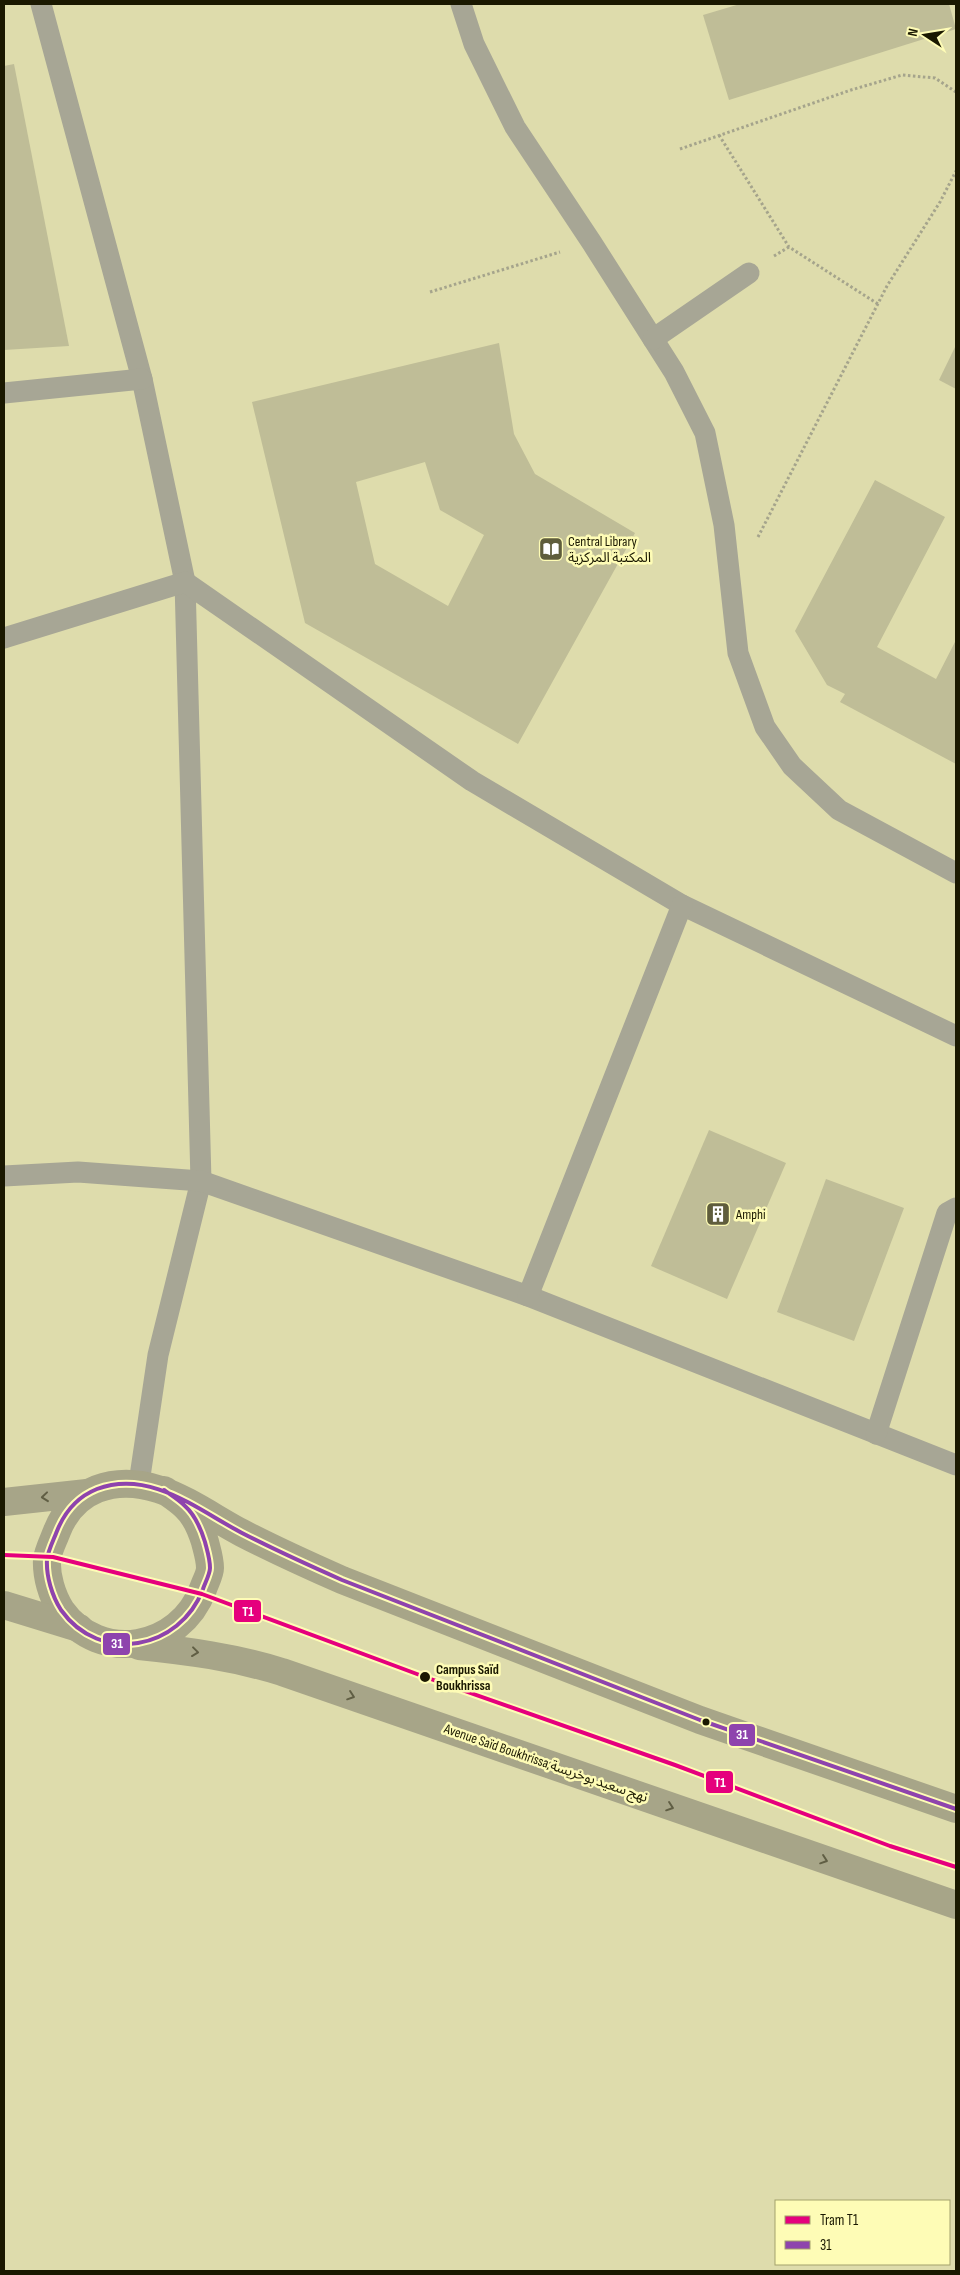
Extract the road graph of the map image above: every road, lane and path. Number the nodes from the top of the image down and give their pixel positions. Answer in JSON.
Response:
{"nodes":[{"id":1,"x":41,"y":4,"type":"edge"},
{"id":2,"x":461,"y":4,"type":"edge"},
{"id":3,"x":956,"y":92,"type":"edge"},
{"id":4,"x":719,"y":135,"type":"junction"},
{"id":5,"x":680,"y":149,"type":"dead end"},
{"id":6,"x":956,"y":171,"type":"edge"},
{"id":7,"x":592,"y":242,"type":"junction"},
{"id":8,"x":749,"y":273,"type":"dead end"},
{"id":9,"x":430,"y":292,"type":"dead end"},
{"id":10,"x":878,"y":304,"type":"junction"},
{"id":11,"x":653,"y":339,"type":"junction"},
{"id":12,"x":142,"y":379,"type":"junction"},
{"id":13,"x":4,"y":392,"type":"edge"},
{"id":14,"x":185,"y":582,"type":"junction"},
{"id":15,"x":731,"y":589,"type":"junction"},
{"id":16,"x":4,"y":638,"type":"edge"},
{"id":17,"x":956,"y":873,"type":"edge"},
{"id":18,"x":682,"y":905,"type":"junction"},
{"id":19,"x":956,"y":1036,"type":"edge"},
{"id":20,"x":4,"y":1176,"type":"edge"},
{"id":21,"x":201,"y":1181,"type":"junction"},
{"id":22,"x":956,"y":1208,"type":"edge"},
{"id":23,"x":528,"y":1296,"type":"junction"},
{"id":24,"x":876,"y":1434,"type":"junction"},
{"id":25,"x":956,"y":1465,"type":"edge"},
{"id":26,"x":151,"y":1486,"type":"junction"},
{"id":27,"x":87,"y":1493,"type":"junction"},
{"id":28,"x":4,"y":1502,"type":"edge"},
{"id":29,"x":4,"y":1605,"type":"edge"},
{"id":30,"x":80,"y":1629,"type":"junction"},
{"id":31,"x":130,"y":1644,"type":"junction"},
{"id":32,"x":956,"y":1809,"type":"edge"},
{"id":33,"x":956,"y":1905,"type":"edge"}],
"edges":[{"from":1,"to":12,"type":"lane"},
{"from":2,"to":7,"type":"lane"},
{"from":3,"to":4,"type":"path"},
{"from":4,"to":5,"type":"path"},
{"from":4,"to":10,"type":"path"},
{"from":6,"to":10,"type":"path"},
{"from":7,"to":9,"type":"path"},
{"from":7,"to":11,"type":"lane"},
{"from":8,"to":11,"type":"lane"},
{"from":10,"to":15,"type":"path"},
{"from":11,"to":15,"type":"lane"},
{"from":12,"to":13,"type":"lane"},
{"from":12,"to":14,"type":"lane"},
{"from":14,"to":16,"type":"lane"},
{"from":14,"to":18,"type":"lane"},
{"from":14,"to":21,"type":"lane"},
{"from":15,"to":17,"type":"lane"},
{"from":18,"to":19,"type":"lane"},
{"from":18,"to":23,"type":"lane"},
{"from":20,"to":21,"type":"lane"},
{"from":21,"to":23,"type":"lane"},
{"from":21,"to":26,"type":"lane"},
{"from":22,"to":24,"type":"lane"},
{"from":23,"to":24,"type":"lane"},
{"from":24,"to":25,"type":"lane"},
{"from":26,"to":27,"type":"main road"},
{"from":26,"to":31,"type":"main road"},
{"from":26,"to":32,"type":"main road"},
{"from":27,"to":28,"type":"main road","one_way":true},
{"from":27,"to":30,"type":"main road"},
{"from":29,"to":30,"type":"main road"},
{"from":30,"to":31,"type":"main road"},
{"from":31,"to":33,"type":"main road","name":"Avenue Saïd Boukhrissa;نهج سعيد بوخريسة","one_way":true}]}
